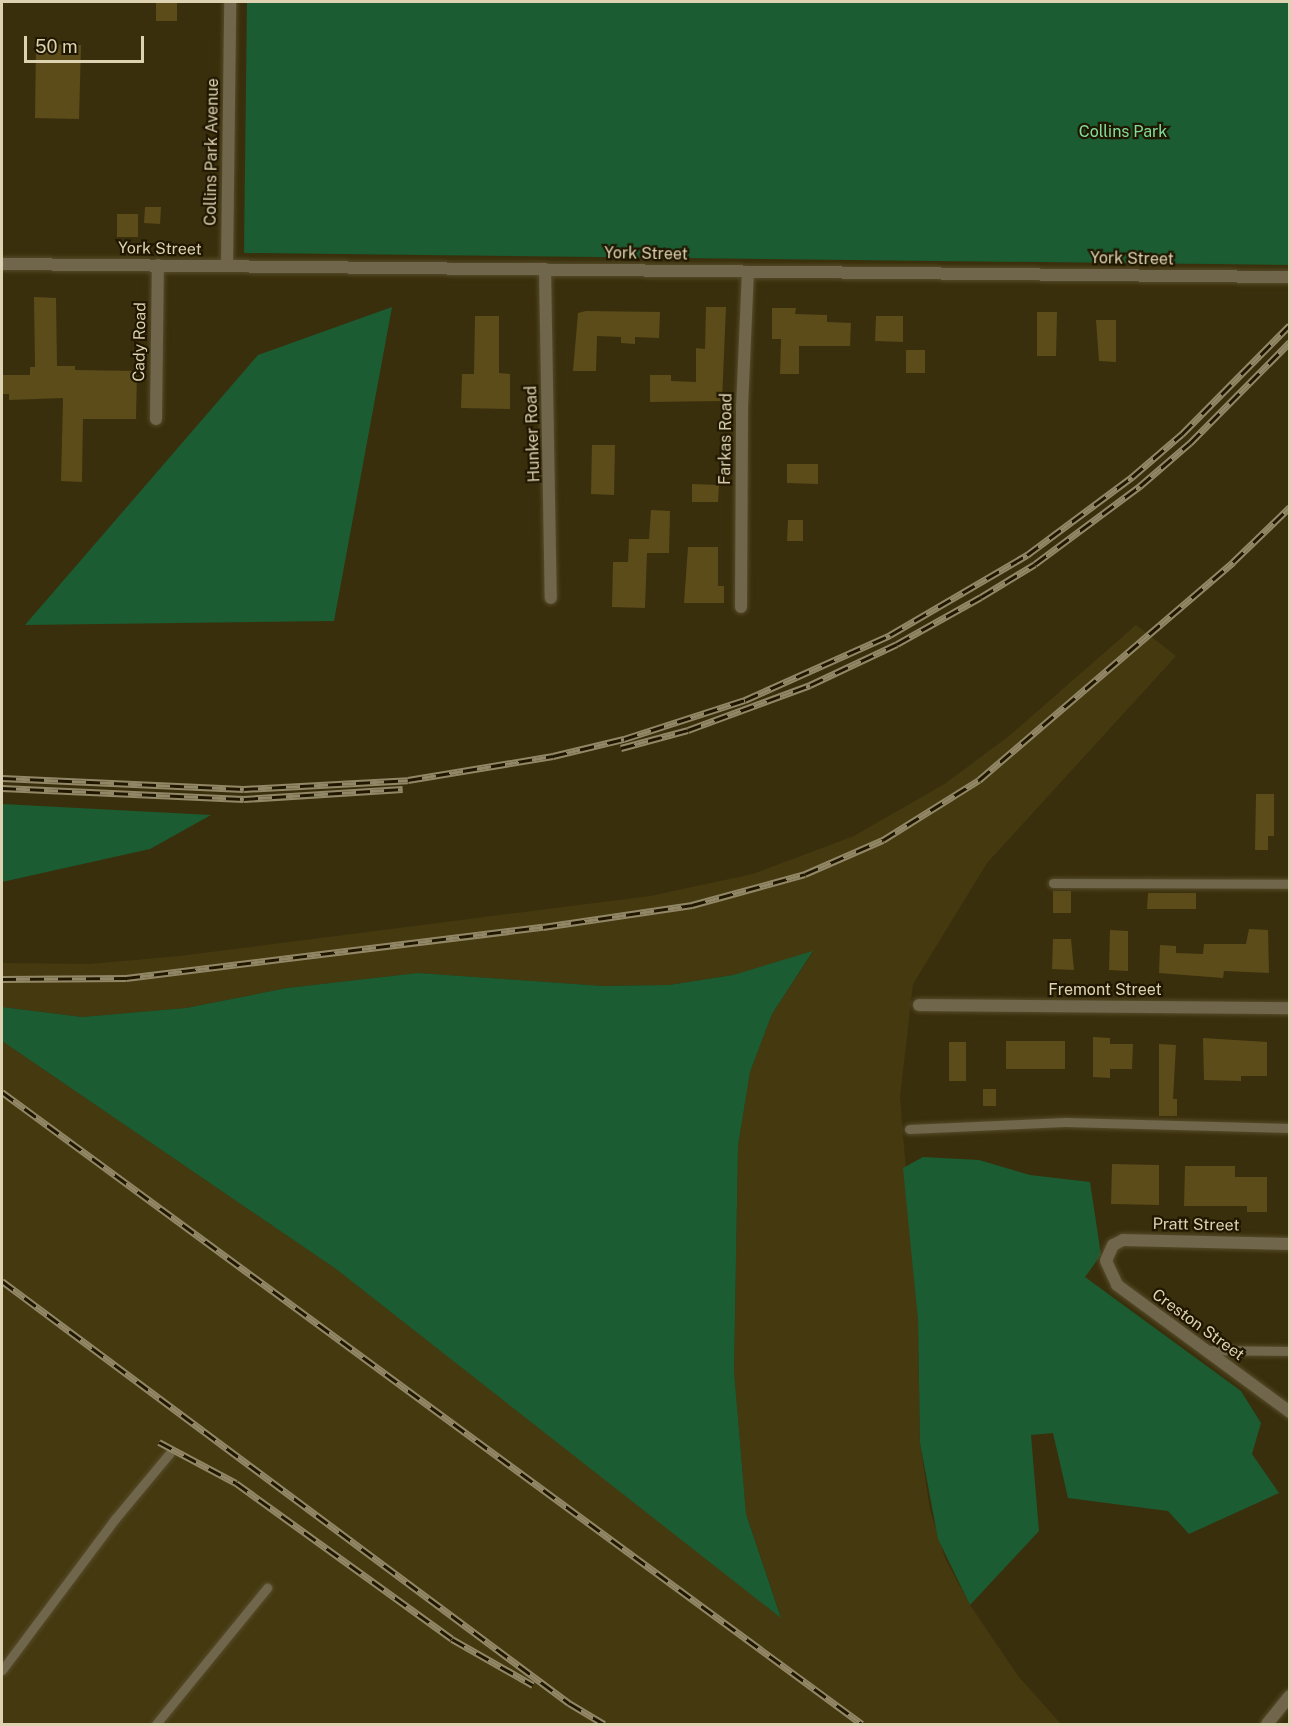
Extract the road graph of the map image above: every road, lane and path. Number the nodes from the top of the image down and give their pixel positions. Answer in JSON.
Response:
{"nodes":[{"id":1,"x":230,"y":2,"type":"edge"},
{"id":2,"x":2,"y":264,"type":"edge"},
{"id":3,"x":158,"y":266,"type":"junction"},
{"id":4,"x":227,"y":266,"type":"junction"},
{"id":5,"x":545,"y":269,"type":"junction"},
{"id":6,"x":748,"y":272,"type":"junction"},
{"id":7,"x":1290,"y":277,"type":"edge"},
{"id":8,"x":156,"y":419,"type":"dead end"},
{"id":9,"x":551,"y":598,"type":"dead end"},
{"id":10,"x":741,"y":607,"type":"dead end"},
{"id":11,"x":1053,"y":883,"type":"dead end"},
{"id":12,"x":1290,"y":884,"type":"edge"},
{"id":13,"x":920,"y":1005,"type":"dead end"},
{"id":14,"x":1290,"y":1008,"type":"edge"},
{"id":15,"x":1290,"y":1128,"type":"edge"},
{"id":16,"x":909,"y":1129,"type":"dead end"},
{"id":17,"x":1290,"y":1244,"type":"edge"},
{"id":18,"x":1107,"y":1253,"type":"joint"},
{"id":19,"x":1205,"y":1350,"type":"junction"},
{"id":20,"x":1290,"y":1351,"type":"edge"},
{"id":21,"x":1290,"y":1412,"type":"edge"},
{"id":22,"x":169,"y":1454,"type":"dead end"},
{"id":23,"x":267,"y":1588,"type":"dead end"},
{"id":24,"x":2,"y":1670,"type":"edge"},
{"id":25,"x":1290,"y":1696,"type":"edge"},
{"id":26,"x":156,"y":1725,"type":"edge"},
{"id":27,"x":1267,"y":1725,"type":"edge"}],
"edges":[{"from":1,"to":4,"type":"street","name":"Collins Park Avenue"},
{"from":2,"to":3,"type":"street","name":"York Street"},
{"from":3,"to":4,"type":"street","name":"York Street"},
{"from":3,"to":8,"type":"street","name":"Cady Road"},
{"from":4,"to":5,"type":"street","name":"York Street"},
{"from":5,"to":6,"type":"street","name":"York Street"},
{"from":5,"to":9,"type":"street","name":"Hunker Road"},
{"from":6,"to":7,"type":"street","name":"York Street"},
{"from":6,"to":10,"type":"street","name":"Farkas Road"},
{"from":11,"to":12,"type":"lane"},
{"from":13,"to":14,"type":"street","name":"Fremont Street"},
{"from":15,"to":16,"type":"lane"},
{"from":17,"to":18,"type":"street","name":"Pratt Street"},
{"from":18,"to":19,"type":"street","name":"Creston Street"},
{"from":19,"to":20,"type":"lane"},
{"from":19,"to":21,"type":"street","name":"Creston Street"},
{"from":22,"to":24,"type":"lane"},
{"from":23,"to":26,"type":"lane"},
{"from":25,"to":27,"type":"street"}]}
